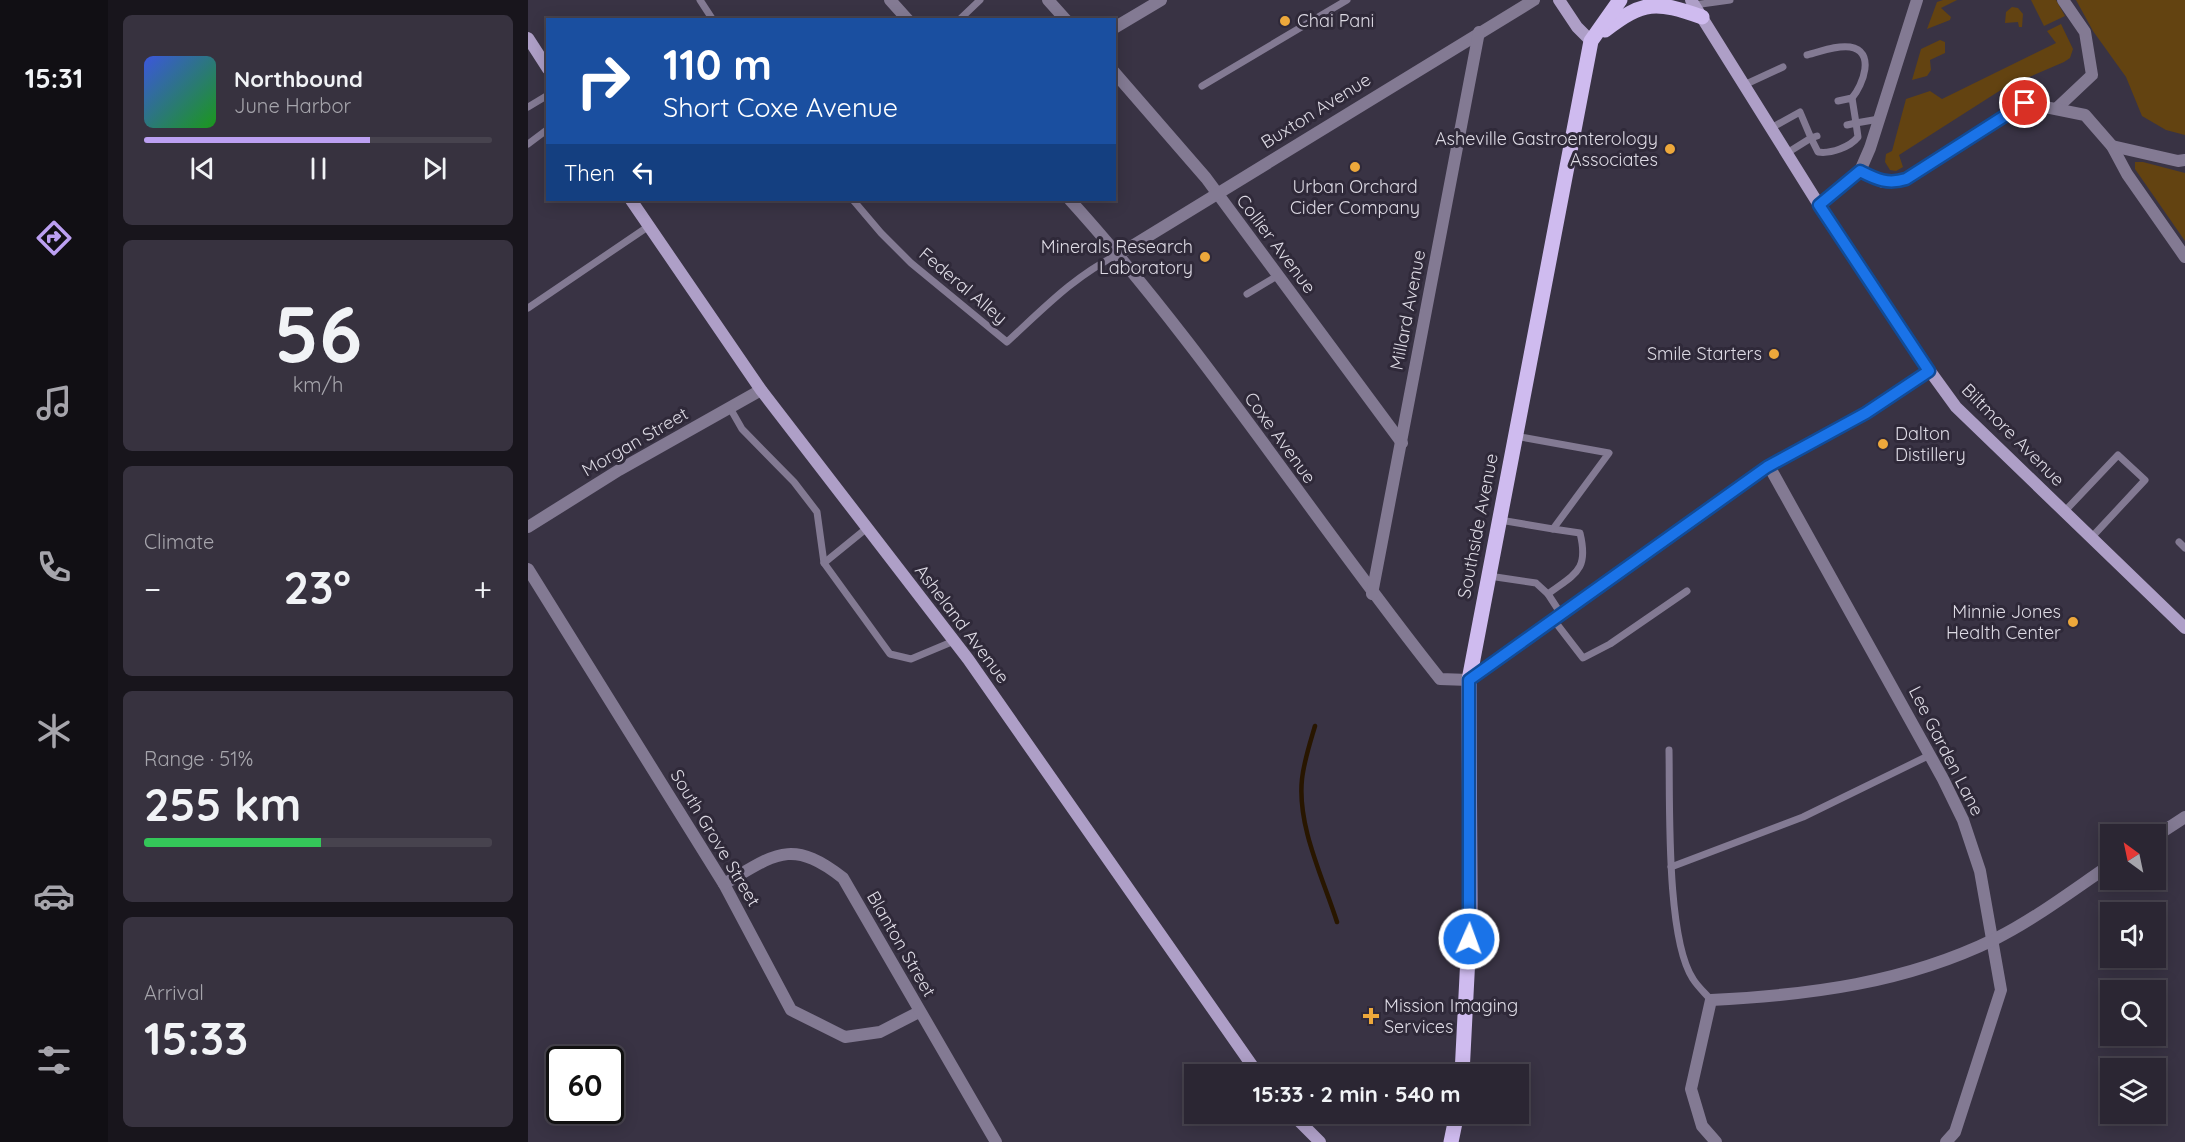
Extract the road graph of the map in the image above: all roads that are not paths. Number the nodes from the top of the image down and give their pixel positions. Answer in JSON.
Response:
{"nodes":[{"id":1,"x":700,"y":0,"type":"edge"},
{"id":2,"x":890,"y":0,"type":"edge"},
{"id":3,"x":980,"y":0,"type":"edge"},
{"id":4,"x":1048,"y":0,"type":"edge"},
{"id":5,"x":1161,"y":0,"type":"edge"},
{"id":6,"x":1347,"y":0,"type":"edge"},
{"id":7,"x":1534,"y":0,"type":"edge"},
{"id":8,"x":1559,"y":0,"type":"edge"},
{"id":9,"x":1620,"y":0,"type":"edge"},
{"id":10,"x":1730,"y":0,"type":"edge"},
{"id":11,"x":1919,"y":0,"type":"edge"},
{"id":12,"x":2063,"y":0,"type":"edge"},
{"id":13,"x":1696,"y":7,"type":"edge"},
{"id":14,"x":712,"y":18,"type":"edge"},
{"id":15,"x":906,"y":18,"type":"edge"},
{"id":16,"x":961,"y":18,"type":"edge"},
{"id":17,"x":1064,"y":18,"type":"edge"},
{"id":18,"x":1116,"y":27,"type":"edge"},
{"id":19,"x":1479,"y":32,"type":"junction"},
{"id":20,"x":528,"y":38,"type":"edge"},
{"id":21,"x":1591,"y":41,"type":"junction"},
{"id":22,"x":1807,"y":56,"type":"dead end"},
{"id":23,"x":546,"y":66,"type":"edge"},
{"id":24,"x":1783,"y":67,"type":"dead end"},
{"id":25,"x":1116,"y":74,"type":"edge"},
{"id":26,"x":1744,"y":85,"type":"junction"},
{"id":27,"x":1202,"y":86,"type":"dead end"},
{"id":28,"x":546,"y":96,"type":"edge"},
{"id":29,"x":1852,"y":98,"type":"junction"},
{"id":30,"x":1838,"y":101,"type":"dead end"},
{"id":31,"x":528,"y":107,"type":"edge"},
{"id":32,"x":2057,"y":108,"type":"junction"},
{"id":33,"x":1879,"y":119,"type":"junction"},
{"id":34,"x":1856,"y":123,"type":"junction"},
{"id":35,"x":1847,"y":125,"type":"dead end"},
{"id":36,"x":1771,"y":128,"type":"junction"},
{"id":37,"x":546,"y":130,"type":"edge"},
{"id":38,"x":1814,"y":137,"type":"junction"},
{"id":39,"x":528,"y":144,"type":"edge"},
{"id":40,"x":2112,"y":146,"type":"junction"},
{"id":41,"x":1787,"y":153,"type":"junction"},
{"id":42,"x":2185,"y":160,"type":"edge"},
{"id":43,"x":1860,"y":171,"type":"junction"},
{"id":44,"x":1216,"y":194,"type":"junction"},
{"id":45,"x":632,"y":201,"type":"edge"},
{"id":46,"x":854,"y":201,"type":"edge"},
{"id":47,"x":1071,"y":201,"type":"edge"},
{"id":48,"x":1819,"y":205,"type":"junction"},
{"id":49,"x":649,"y":226,"type":"junction"},
{"id":50,"x":1119,"y":254,"type":"junction"},
{"id":51,"x":2185,"y":257,"type":"edge"},
{"id":52,"x":1277,"y":276,"type":"junction"},
{"id":53,"x":1247,"y":294,"type":"dead end"},
{"id":54,"x":528,"y":308,"type":"edge"},
{"id":55,"x":1929,"y":371,"type":"junction"},
{"id":56,"x":761,"y":390,"type":"junction"},
{"id":57,"x":730,"y":408,"type":"junction"},
{"id":58,"x":1515,"y":436,"type":"junction"},
{"id":59,"x":1402,"y":443,"type":"junction"},
{"id":60,"x":1769,"y":466,"type":"junction"},
{"id":61,"x":2065,"y":511,"type":"junction"},
{"id":62,"x":1499,"y":520,"type":"junction"},
{"id":63,"x":528,"y":527,"type":"edge"},
{"id":64,"x":867,"y":528,"type":"junction"},
{"id":65,"x":1553,"y":529,"type":"junction"},
{"id":66,"x":2091,"y":538,"type":"junction"},
{"id":67,"x":824,"y":563,"type":"junction"},
{"id":68,"x":528,"y":569,"type":"edge"},
{"id":69,"x":1488,"y":576,"type":"junction"},
{"id":70,"x":1687,"y":591,"type":"dead end"},
{"id":71,"x":1372,"y":594,"type":"junction"},
{"id":72,"x":1548,"y":594,"type":"junction"},
{"id":73,"x":1557,"y":617,"type":"junction"},
{"id":74,"x":2185,"y":627,"type":"edge"},
{"id":75,"x":954,"y":641,"type":"junction"},
{"id":76,"x":1469,"y":680,"type":"junction"},
{"id":77,"x":1669,"y":750,"type":"dead end"},
{"id":78,"x":1930,"y":755,"type":"junction"},
{"id":79,"x":2185,"y":817,"type":"edge"},
{"id":80,"x":2166,"y":829,"type":"edge"},
{"id":81,"x":1671,"y":867,"type":"junction"},
{"id":82,"x":2100,"y":871,"type":"edge"},
{"id":83,"x":724,"y":884,"type":"junction"},
{"id":84,"x":1994,"y":940,"type":"junction"},
{"id":85,"x":1711,"y":1000,"type":"junction"},
{"id":86,"x":919,"y":1012,"type":"junction"},
{"id":87,"x":1251,"y":1064,"type":"edge"},
{"id":88,"x":1463,"y":1064,"type":"edge"},
{"id":89,"x":1302,"y":1124,"type":"edge"},
{"id":90,"x":1455,"y":1124,"type":"edge"},
{"id":91,"x":996,"y":1142,"type":"edge"},
{"id":92,"x":1320,"y":1142,"type":"edge"},
{"id":93,"x":1451,"y":1142,"type":"edge"},
{"id":94,"x":1716,"y":1142,"type":"edge"},
{"id":95,"x":1946,"y":1142,"type":"edge"}],
"edges":[{"from":1,"to":14,"type":"lane"},
{"from":2,"to":15,"type":"street"},
{"from":3,"to":16,"type":"lane"},
{"from":4,"to":17,"type":"street"},
{"from":5,"to":18,"type":"street"},
{"from":6,"to":27,"type":"lane"},
{"from":7,"to":19,"type":"street","name":"Buxton Avenue"},
{"from":8,"to":21,"type":"main road"},
{"from":9,"to":21,"type":"main road","name":"Southside Avenue"},
{"from":10,"to":13,"type":"lane"},
{"from":11,"to":33,"type":"street"},
{"from":12,"to":32,"type":"street"},
{"from":13,"to":21,"type":"main road"},
{"from":13,"to":26,"type":"main road","name":"Biltmore Avenue"},
{"from":19,"to":44,"type":"street","name":"Buxton Avenue"},
{"from":19,"to":59,"type":"street","name":"Millard Avenue"},
{"from":20,"to":23,"type":"main road"},
{"from":21,"to":58,"type":"main road","name":"Southside Avenue"},
{"from":22,"to":29,"type":"lane"},
{"from":24,"to":26,"type":"lane"},
{"from":25,"to":44,"type":"street","name":"Collier Avenue"},
{"from":26,"to":36,"type":"main road","name":"Biltmore Avenue"},
{"from":28,"to":31,"type":"lane"},
{"from":29,"to":30,"type":"lane"},
{"from":29,"to":34,"type":"lane"},
{"from":32,"to":40,"type":"street"},
{"from":32,"to":43,"type":"street"},
{"from":33,"to":34,"type":"lane"},
{"from":33,"to":43,"type":"street"},
{"from":34,"to":35,"type":"lane"},
{"from":34,"to":38,"type":"lane"},
{"from":36,"to":38,"type":"lane"},
{"from":36,"to":41,"type":"main road","name":"Biltmore Avenue"},
{"from":37,"to":39,"type":"lane"},
{"from":38,"to":41,"type":"lane"},
{"from":40,"to":42,"type":"street"},
{"from":40,"to":51,"type":"street"},
{"from":41,"to":48,"type":"main road","name":"Biltmore Avenue"},
{"from":43,"to":48,"type":"street"},
{"from":44,"to":50,"type":"street","name":"Buxton Avenue"},
{"from":44,"to":52,"type":"street","name":"Collier Avenue"},
{"from":45,"to":49,"type":"main road","name":"Asheland Avenue"},
{"from":46,"to":50,"type":"lane","name":"Federal Alley"},
{"from":47,"to":50,"type":"street","name":"Coxe Avenue"},
{"from":48,"to":55,"type":"main road","name":"Biltmore Avenue"},
{"from":49,"to":54,"type":"lane"},
{"from":49,"to":56,"type":"main road","name":"Asheland Avenue"},
{"from":50,"to":71,"type":"street","name":"Coxe Avenue"},
{"from":52,"to":53,"type":"lane"},
{"from":52,"to":59,"type":"street","name":"Collier Avenue"},
{"from":55,"to":60,"type":"street"},
{"from":55,"to":61,"type":"main road","name":"Biltmore Avenue"},
{"from":56,"to":57,"type":"street","name":"Morgan Street"},
{"from":56,"to":64,"type":"main road","name":"Asheland Avenue"},
{"from":57,"to":63,"type":"street","name":"Morgan Street"},
{"from":57,"to":67,"type":"lane"},
{"from":58,"to":62,"type":"main road","name":"Southside Avenue"},
{"from":58,"to":65,"type":"lane"},
{"from":59,"to":71,"type":"street","name":"Millard Avenue"},
{"from":60,"to":73,"type":"street"},
{"from":60,"to":78,"type":"street","name":"Lee Garden Lane"},
{"from":61,"to":66,"type":"main road","name":"Biltmore Avenue"},
{"from":61,"to":66,"type":"lane"},
{"from":62,"to":65,"type":"lane"},
{"from":62,"to":69,"type":"main road","name":"Southside Avenue"},
{"from":64,"to":67,"type":"lane"},
{"from":64,"to":75,"type":"main road","name":"Asheland Avenue"},
{"from":65,"to":72,"type":"lane"},
{"from":66,"to":74,"type":"main road","name":"Biltmore Avenue"},
{"from":67,"to":75,"type":"lane"},
{"from":68,"to":83,"type":"street","name":"South Grove Street"},
{"from":69,"to":72,"type":"lane"},
{"from":69,"to":76,"type":"main road","name":"Southside Avenue"},
{"from":70,"to":73,"type":"lane"},
{"from":71,"to":76,"type":"street","name":"Coxe Avenue"},
{"from":72,"to":73,"type":"lane"},
{"from":73,"to":76,"type":"street"},
{"from":75,"to":87,"type":"main road","name":"Asheland Avenue"},
{"from":76,"to":88,"type":"main road","name":"Southside Avenue"},
{"from":77,"to":81,"type":"lane"},
{"from":78,"to":81,"type":"lane"},
{"from":78,"to":84,"type":"street","name":"Lee Garden Lane"},
{"from":79,"to":80,"type":"street"},
{"from":81,"to":85,"type":"lane"},
{"from":82,"to":84,"type":"street"},
{"from":83,"to":86,"type":"street","name":"South Grove Street"},
{"from":83,"to":86,"type":"street","name":"Blanton Street"},
{"from":84,"to":85,"type":"street"},
{"from":84,"to":95,"type":"street","name":"Lee Garden Lane"},
{"from":85,"to":94,"type":"street"},
{"from":86,"to":91,"type":"street","name":"Blanton Street"},
{"from":89,"to":92,"type":"main road"},
{"from":90,"to":93,"type":"main road"}]}
